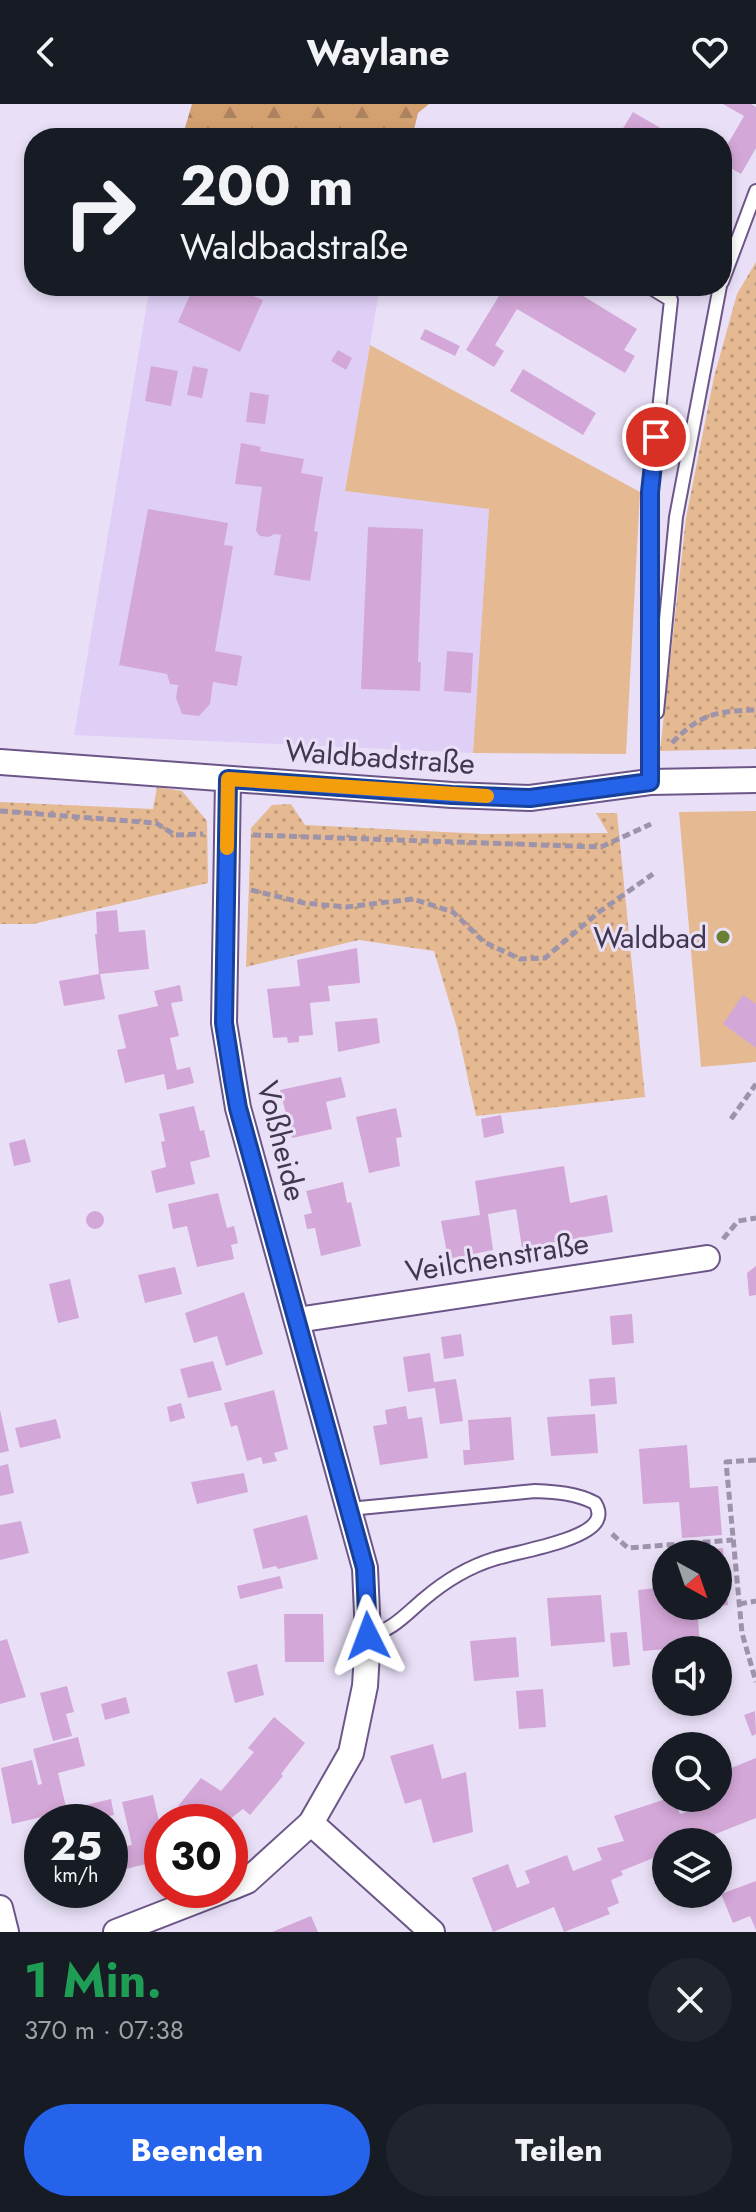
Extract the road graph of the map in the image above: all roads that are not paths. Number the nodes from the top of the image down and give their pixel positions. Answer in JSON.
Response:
{"nodes":[{"id":1,"x":756,"y":191,"type":"edge"},
{"id":2,"x":732,"y":255,"type":"edge"},
{"id":3,"x":664,"y":296,"type":"edge"},
{"id":4,"x":719,"y":296,"type":"edge"},
{"id":5,"x":0,"y":762,"type":"edge"},
{"id":6,"x":228,"y":779,"type":"junction"},
{"id":7,"x":756,"y":780,"type":"edge"},
{"id":8,"x":650,"y":782,"type":"junction"},
{"id":9,"x":707,"y":1258,"type":"road end"},
{"id":10,"x":297,"y":1320,"type":"junction"},
{"id":11,"x":349,"y":1509,"type":"junction"},
{"id":12,"x":368,"y":1636,"type":"junction"},
{"id":13,"x":311,"y":1823,"type":"junction"},
{"id":14,"x":248,"y":1880,"type":"edge"},
{"id":15,"x":0,"y":1908,"type":"edge"},
{"id":16,"x":178,"y":1908,"type":"edge"},
{"id":17,"x":6,"y":1932,"type":"edge"},
{"id":18,"x":116,"y":1932,"type":"edge"},
{"id":19,"x":432,"y":1932,"type":"edge"}],
"edges":[{"from":1,"to":2,"type":"lane"},
{"from":3,"to":8,"type":"lane"},
{"from":4,"to":8,"type":"lane"},
{"from":5,"to":6,"type":"street","name":"Waldbadstraße"},
{"from":6,"to":8,"type":"street","name":"Waldbadstraße"},
{"from":6,"to":10,"type":"street","name":"Voßheide"},
{"from":7,"to":8,"type":"street","name":"Waldbadstraße"},
{"from":9,"to":10,"type":"street","name":"Veilchenstraße"},
{"from":10,"to":11,"type":"street","name":"Voßheide"},
{"from":11,"to":12,"type":"street","name":"Voßheide"},
{"from":11,"to":12,"type":"lane"},
{"from":12,"to":13,"type":"street","name":"Voßheide"},
{"from":13,"to":14,"type":"street","name":"Voßheide"},
{"from":13,"to":19,"type":"street"},
{"from":15,"to":17,"type":"street"},
{"from":16,"to":18,"type":"street"}]}
